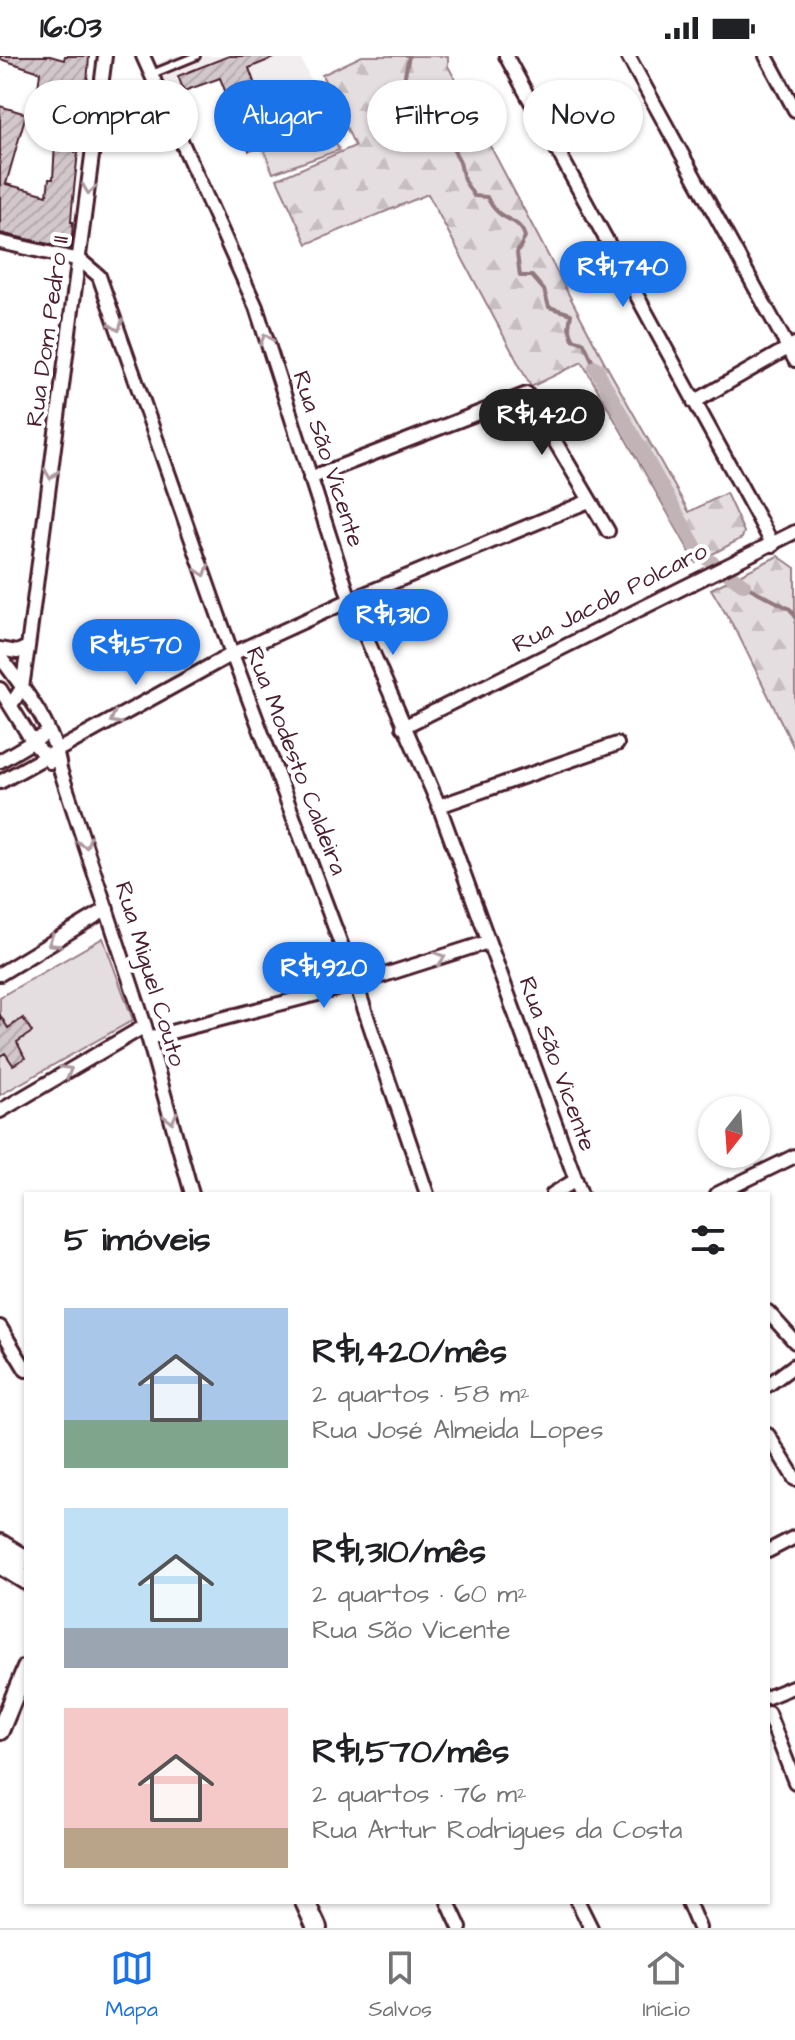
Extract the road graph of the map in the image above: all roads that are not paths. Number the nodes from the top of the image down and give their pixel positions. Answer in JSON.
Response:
{"nodes":[{"id":1,"x":105,"y":56,"type":"edge"},
{"id":2,"x":143,"y":56,"type":"edge"},
{"id":3,"x":196,"y":56,"type":"edge"},
{"id":4,"x":506,"y":56,"type":"edge"},
{"id":5,"x":628,"y":56,"type":"edge"},
{"id":6,"x":766,"y":56,"type":"edge"},
{"id":7,"x":152,"y":74,"type":"junction"},
{"id":8,"x":795,"y":110,"type":"edge"},
{"id":9,"x":0,"y":242,"type":"edge"},
{"id":10,"x":80,"y":260,"type":"junction"},
{"id":11,"x":793,"y":351,"type":"edge"},
{"id":12,"x":694,"y":402,"type":"junction"},
{"id":13,"x":310,"y":478,"type":"junction"},
{"id":14,"x":589,"y":501,"type":"junction"},
{"id":15,"x":608,"y":531,"type":"dead end"},
{"id":16,"x":795,"y":532,"type":"edge"},
{"id":17,"x":773,"y":545,"type":"junction"},
{"id":18,"x":350,"y":600,"type":"junction"},
{"id":19,"x":28,"y":647,"type":"junction"},
{"id":20,"x":0,"y":649,"type":"edge"},
{"id":21,"x":232,"y":654,"type":"junction"},
{"id":22,"x":0,"y":657,"type":"edge"},
{"id":23,"x":22,"y":688,"type":"junction"},
{"id":24,"x":0,"y":689,"type":"edge"},
{"id":25,"x":11,"y":705,"type":"junction"},
{"id":26,"x":403,"y":727,"type":"junction"},
{"id":27,"x":49,"y":732,"type":"junction"},
{"id":28,"x":33,"y":742,"type":"junction"},
{"id":29,"x":617,"y":744,"type":"dead end"},
{"id":30,"x":58,"y":751,"type":"junction"},
{"id":31,"x":45,"y":758,"type":"junction"},
{"id":32,"x":0,"y":761,"type":"edge"},
{"id":33,"x":60,"y":769,"type":"junction"},
{"id":34,"x":0,"y":782,"type":"edge"},
{"id":35,"x":439,"y":806,"type":"junction"},
{"id":36,"x":107,"y":909,"type":"junction"},
{"id":37,"x":488,"y":942,"type":"junction"},
{"id":38,"x":0,"y":974,"type":"edge"},
{"id":39,"x":356,"y":984,"type":"junction"},
{"id":40,"x":147,"y":1032,"type":"junction"},
{"id":41,"x":0,"y":1111,"type":"edge"},
{"id":42,"x":794,"y":1158,"type":"edge"},
{"id":43,"x":576,"y":1180,"type":"junction"},
{"id":44,"x":191,"y":1192,"type":"edge"},
{"id":45,"x":426,"y":1192,"type":"edge"},
{"id":46,"x":556,"y":1192,"type":"edge"},
{"id":47,"x":580,"y":1192,"type":"edge"},
{"id":48,"x":721,"y":1192,"type":"edge"},
{"id":49,"x":770,"y":1314,"type":"edge"},
{"id":50,"x":0,"y":1327,"type":"edge"},
{"id":51,"x":795,"y":1342,"type":"edge"},
{"id":52,"x":795,"y":1365,"type":"edge"},
{"id":53,"x":24,"y":1367,"type":"edge"},
{"id":54,"x":770,"y":1384,"type":"edge"},
{"id":55,"x":770,"y":1438,"type":"edge"},
{"id":56,"x":795,"y":1479,"type":"edge"},
{"id":57,"x":795,"y":1537,"type":"edge"},
{"id":58,"x":0,"y":1544,"type":"edge"},
{"id":59,"x":770,"y":1550,"type":"edge"},
{"id":60,"x":24,"y":1559,"type":"edge"},
{"id":61,"x":0,"y":1564,"type":"edge"},
{"id":62,"x":24,"y":1579,"type":"edge"},
{"id":63,"x":24,"y":1673,"type":"edge"},
{"id":64,"x":795,"y":1686,"type":"edge"},
{"id":65,"x":770,"y":1696,"type":"edge"},
{"id":66,"x":770,"y":1718,"type":"edge"},
{"id":67,"x":0,"y":1731,"type":"edge"},
{"id":68,"x":795,"y":1782,"type":"edge"},
{"id":69,"x":306,"y":1904,"type":"edge"},
{"id":70,"x":449,"y":1904,"type":"edge"},
{"id":71,"x":579,"y":1904,"type":"edge"},
{"id":72,"x":689,"y":1904,"type":"edge"},
{"id":73,"x":317,"y":1928,"type":"edge"},
{"id":74,"x":460,"y":1928,"type":"edge"},
{"id":75,"x":591,"y":1928,"type":"edge"},
{"id":76,"x":699,"y":1928,"type":"edge"}],
"edges":[{"from":1,"to":10,"type":"street","name":"Rua Dom Pedro II","one_way":true},
{"from":2,"to":7,"type":"street","name":"Rua São Vicente"},
{"from":3,"to":7,"type":"lane"},
{"from":4,"to":12,"type":"street"},
{"from":5,"to":11,"type":"street"},
{"from":6,"to":8,"type":"street"},
{"from":13,"to":7,"type":"street","name":"Rua São Vicente","one_way":true},
{"from":9,"to":10,"type":"street"},
{"from":10,"to":19,"type":"street","name":"Rua Dom Pedro II","one_way":true},
{"from":10,"to":21,"type":"street","name":"Rua Modesto Caldeira","one_way":true},
{"from":11,"to":12,"type":"street"},
{"from":12,"to":17,"type":"street"},
{"from":13,"to":14,"type":"street"},
{"from":13,"to":18,"type":"street","name":"Rua São Vicente"},
{"from":14,"to":15,"type":"street"},
{"from":14,"to":18,"type":"street"},
{"from":16,"to":17,"type":"street","name":"Rua Jacob Polcaro"},
{"from":17,"to":26,"type":"street","name":"Rua Jacob Polcaro"},
{"from":18,"to":21,"type":"street"},
{"from":18,"to":26,"type":"street","name":"Rua São Vicente"},
{"from":19,"to":20,"type":"street"},
{"from":19,"to":23,"type":"street","name":"Rua Dom Pedro II"},
{"from":21,"to":30,"type":"street","one_way":true},
{"from":21,"to":39,"type":"street","name":"Rua Modesto Caldeira"},
{"from":22,"to":23,"type":"street","name":"Rua Miguel Couto"},
{"from":23,"to":25,"type":"street","name":"Rua Dom Pedro II"},
{"from":23,"to":27,"type":"street","name":"Rua Miguel Couto"},
{"from":24,"to":25,"type":"street"},
{"from":25,"to":28,"type":"street"},
{"from":26,"to":35,"type":"street","name":"Rua São Vicente"},
{"from":27,"to":28,"type":"street"},
{"from":27,"to":30,"type":"street","name":"Rua Miguel Couto"},
{"from":28,"to":30,"type":"street"},
{"from":28,"to":31,"type":"street"},
{"from":28,"to":32,"type":"street"},
{"from":29,"to":35,"type":"street"},
{"from":30,"to":31,"type":"street"},
{"from":30,"to":33,"type":"street","name":"Rua Miguel Couto"},
{"from":31,"to":33,"type":"street"},
{"from":31,"to":34,"type":"street"},
{"from":33,"to":36,"type":"street","name":"Rua Miguel Couto","one_way":true},
{"from":35,"to":37,"type":"street","name":"Rua São Vicente"},
{"from":36,"to":38,"type":"street","one_way":true},
{"from":36,"to":40,"type":"street","name":"Rua Miguel Couto"},
{"from":39,"to":37,"type":"street","one_way":true},
{"from":37,"to":43,"type":"street","name":"Rua São Vicente"},
{"from":39,"to":40,"type":"street"},
{"from":39,"to":45,"type":"street","name":"Rua Modesto Caldeira"},
{"from":41,"to":40,"type":"street","one_way":true},
{"from":40,"to":44,"type":"street","name":"Rua Miguel Couto","one_way":true},
{"from":42,"to":48,"type":"street"},
{"from":43,"to":46,"type":"street"},
{"from":43,"to":47,"type":"street","name":"Rua São Vicente"},
{"from":49,"to":51,"type":"street"},
{"from":50,"to":53,"type":"street"},
{"from":52,"to":54,"type":"street"},
{"from":55,"to":56,"type":"street"},
{"from":57,"to":59,"type":"street"},
{"from":58,"to":60,"type":"main road"},
{"from":61,"to":62,"type":"main road"},
{"from":63,"to":67,"type":"street"},
{"from":64,"to":65,"type":"street"},
{"from":66,"to":68,"type":"street"},
{"from":69,"to":73,"type":"main road"},
{"from":70,"to":74,"type":"street"},
{"from":71,"to":75,"type":"street"},
{"from":72,"to":76,"type":"street"}]}
